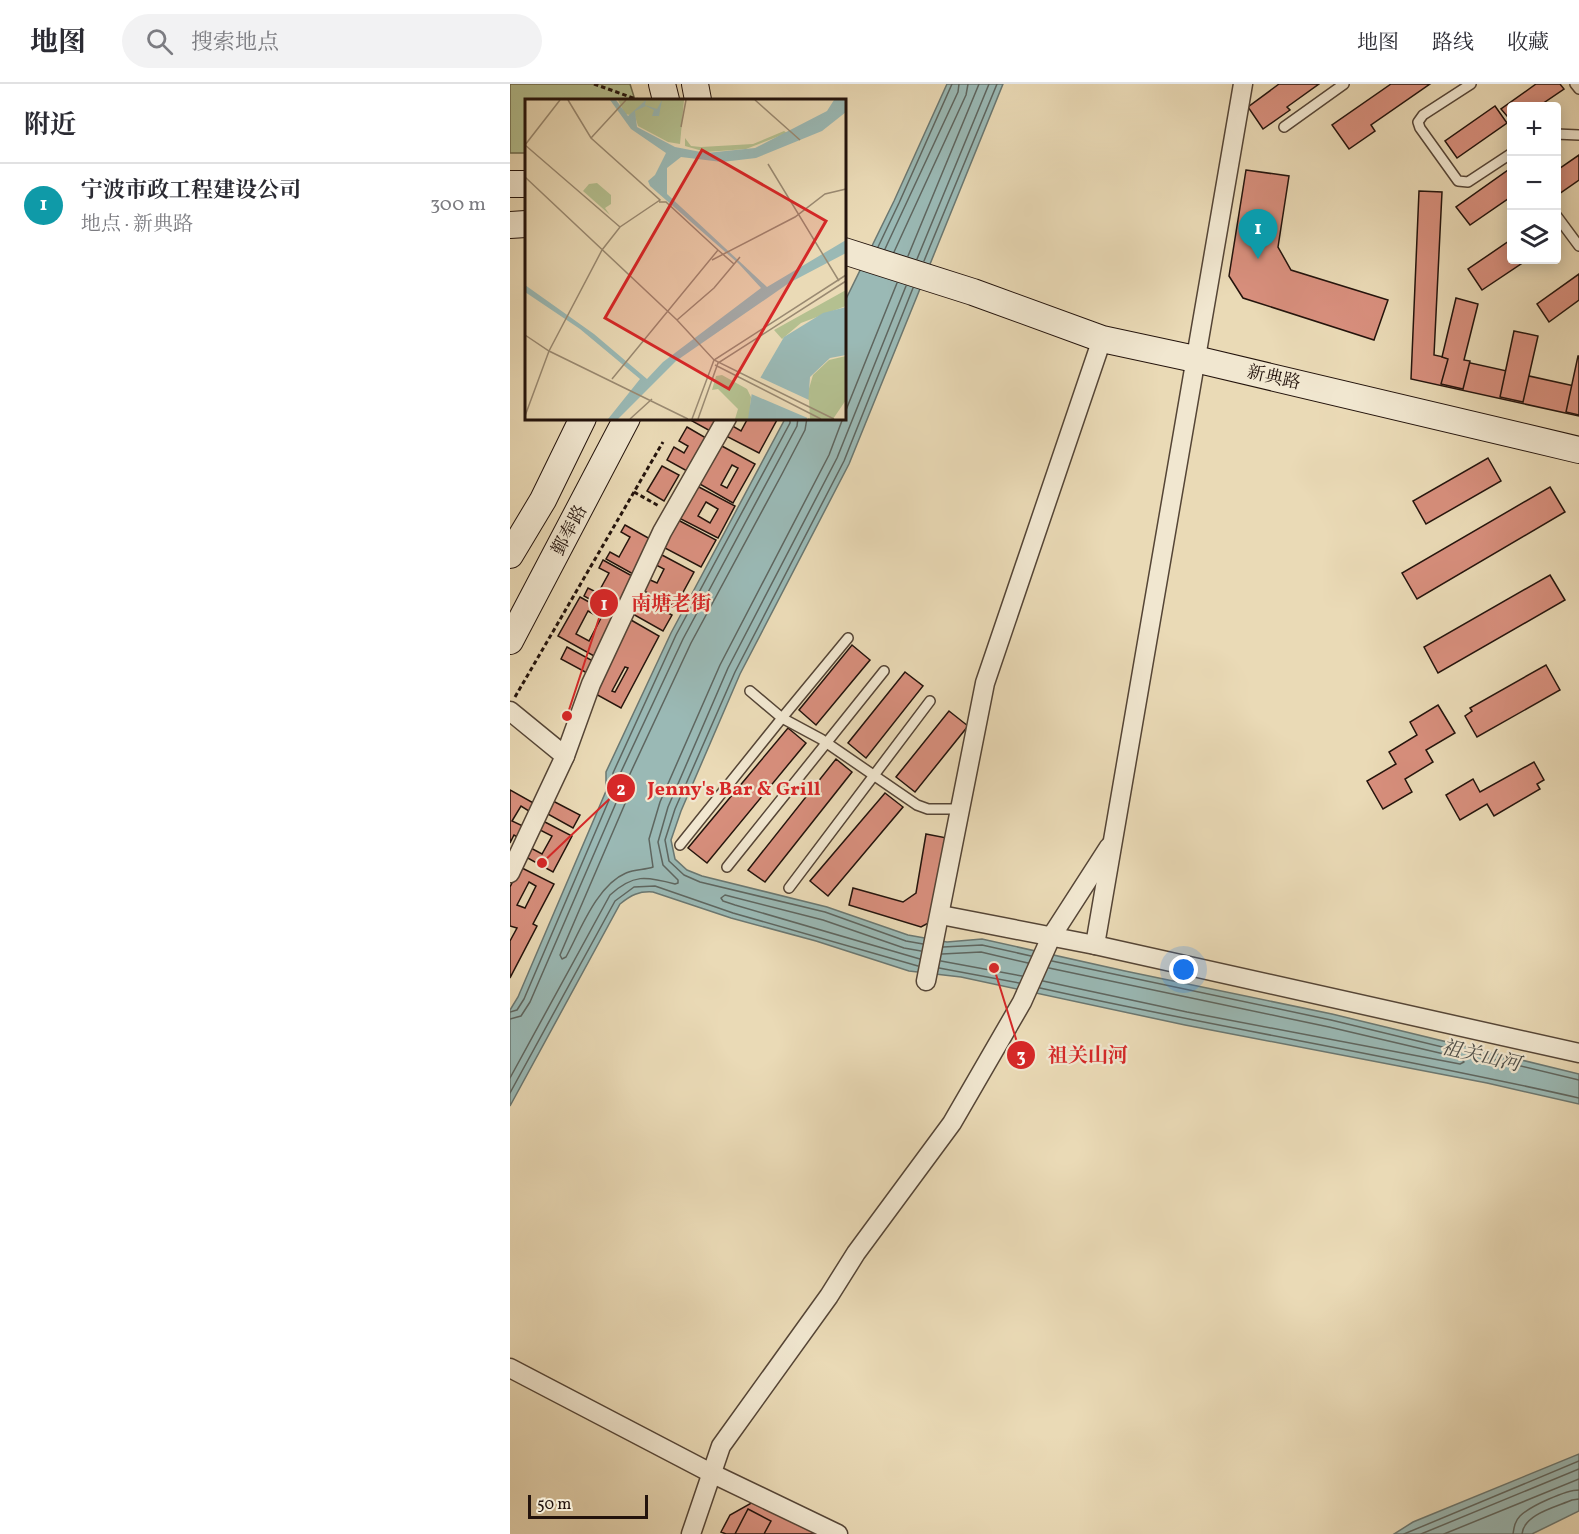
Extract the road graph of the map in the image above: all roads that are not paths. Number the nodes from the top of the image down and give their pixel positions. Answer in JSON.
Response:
{"nodes":[{"id":1,"x":662,"y":84,"type":"edge"},
{"id":2,"x":695,"y":84,"type":"edge"},
{"id":3,"x":1243,"y":84,"type":"edge"},
{"id":4,"x":1344,"y":84,"type":"edge"},
{"id":5,"x":1471,"y":84,"type":"edge"},
{"id":6,"x":1575,"y":84,"type":"edge"},
{"id":7,"x":1579,"y":89,"type":"edge"},
{"id":8,"x":666,"y":99,"type":"edge"},
{"id":9,"x":698,"y":99,"type":"edge"},
{"id":10,"x":1284,"y":127,"type":"dead end"},
{"id":11,"x":1561,"y":134,"type":"edge"},
{"id":12,"x":1579,"y":135,"type":"edge"},
{"id":13,"x":1507,"y":156,"type":"edge"},
{"id":14,"x":1561,"y":221,"type":"edge"},
{"id":15,"x":525,"y":224,"type":"edge"},
{"id":16,"x":510,"y":225,"type":"edge"},
{"id":17,"x":1579,"y":246,"type":"edge"},
{"id":18,"x":846,"y":252,"type":"edge"},
{"id":19,"x":1102,"y":339,"type":"junction"},
{"id":20,"x":1195,"y":358,"type":"junction"},
{"id":21,"x":582,"y":420,"type":"edge"},
{"id":22,"x":626,"y":420,"type":"edge"},
{"id":23,"x":726,"y":420,"type":"edge"},
{"id":24,"x":1579,"y":450,"type":"edge"},
{"id":25,"x":510,"y":555,"type":"edge"},
{"id":26,"x":848,"y":638,"type":"dead end"},
{"id":27,"x":510,"y":641,"type":"edge"},
{"id":28,"x":885,"y":671,"type":"dead end"},
{"id":29,"x":750,"y":691,"type":"dead end"},
{"id":30,"x":930,"y":701,"type":"dead end"},
{"id":31,"x":513,"y":704,"type":"edge"},
{"id":32,"x":782,"y":718,"type":"junction"},
{"id":33,"x":826,"y":742,"type":"junction"},
{"id":34,"x":565,"y":756,"type":"junction"},
{"id":35,"x":875,"y":776,"type":"junction"},
{"id":36,"x":960,"y":809,"type":"junction"},
{"id":37,"x":1112,"y":842,"type":"junction"},
{"id":38,"x":680,"y":844,"type":"dead end"},
{"id":39,"x":727,"y":867,"type":"dead end"},
{"id":40,"x":510,"y":873,"type":"edge"},
{"id":41,"x":789,"y":888,"type":"dead end"},
{"id":42,"x":939,"y":924,"type":"junction"},
{"id":43,"x":1049,"y":943,"type":"junction"},
{"id":44,"x":1095,"y":945,"type":"junction"},
{"id":45,"x":927,"y":981,"type":"dead end"},
{"id":46,"x":1579,"y":1053,"type":"edge"},
{"id":47,"x":510,"y":1368,"type":"edge"},
{"id":48,"x":711,"y":1473,"type":"junction"},
{"id":49,"x":691,"y":1534,"type":"edge"},
{"id":50,"x":838,"y":1534,"type":"edge"}],
"edges":[{"from":1,"to":8,"type":"main road"},
{"from":2,"to":9,"type":"main road"},
{"from":3,"to":20,"type":"street"},
{"from":4,"to":10,"type":"lane"},
{"from":5,"to":13,"type":"lane"},
{"from":6,"to":7,"type":"lane"},
{"from":11,"to":12,"type":"lane"},
{"from":14,"to":17,"type":"lane"},
{"from":15,"to":16,"type":"main road"},
{"from":18,"to":19,"type":"main road","name":"新典路"},
{"from":19,"to":20,"type":"main road","name":"新典路"},
{"from":19,"to":36,"type":"street"},
{"from":20,"to":24,"type":"main road","name":"新典路"},
{"from":20,"to":37,"type":"street"},
{"from":21,"to":25,"type":"main road","name":"鄞奉路"},
{"from":22,"to":27,"type":"main road","name":"鄞奉路"},
{"from":23,"to":34,"type":"street"},
{"from":26,"to":32,"type":"lane"},
{"from":28,"to":33,"type":"lane"},
{"from":29,"to":32,"type":"lane"},
{"from":30,"to":35,"type":"lane"},
{"from":31,"to":34,"type":"street"},
{"from":32,"to":33,"type":"lane"},
{"from":32,"to":38,"type":"lane"},
{"from":33,"to":35,"type":"lane"},
{"from":33,"to":39,"type":"lane"},
{"from":34,"to":40,"type":"street"},
{"from":35,"to":36,"type":"lane"},
{"from":35,"to":41,"type":"lane"},
{"from":36,"to":42,"type":"street"},
{"from":37,"to":43,"type":"street"},
{"from":37,"to":44,"type":"street"},
{"from":42,"to":43,"type":"street"},
{"from":42,"to":45,"type":"street"},
{"from":43,"to":44,"type":"street"},
{"from":43,"to":48,"type":"street"},
{"from":44,"to":46,"type":"street"},
{"from":47,"to":48,"type":"street"},
{"from":48,"to":49,"type":"street"},
{"from":48,"to":50,"type":"street"}]}
